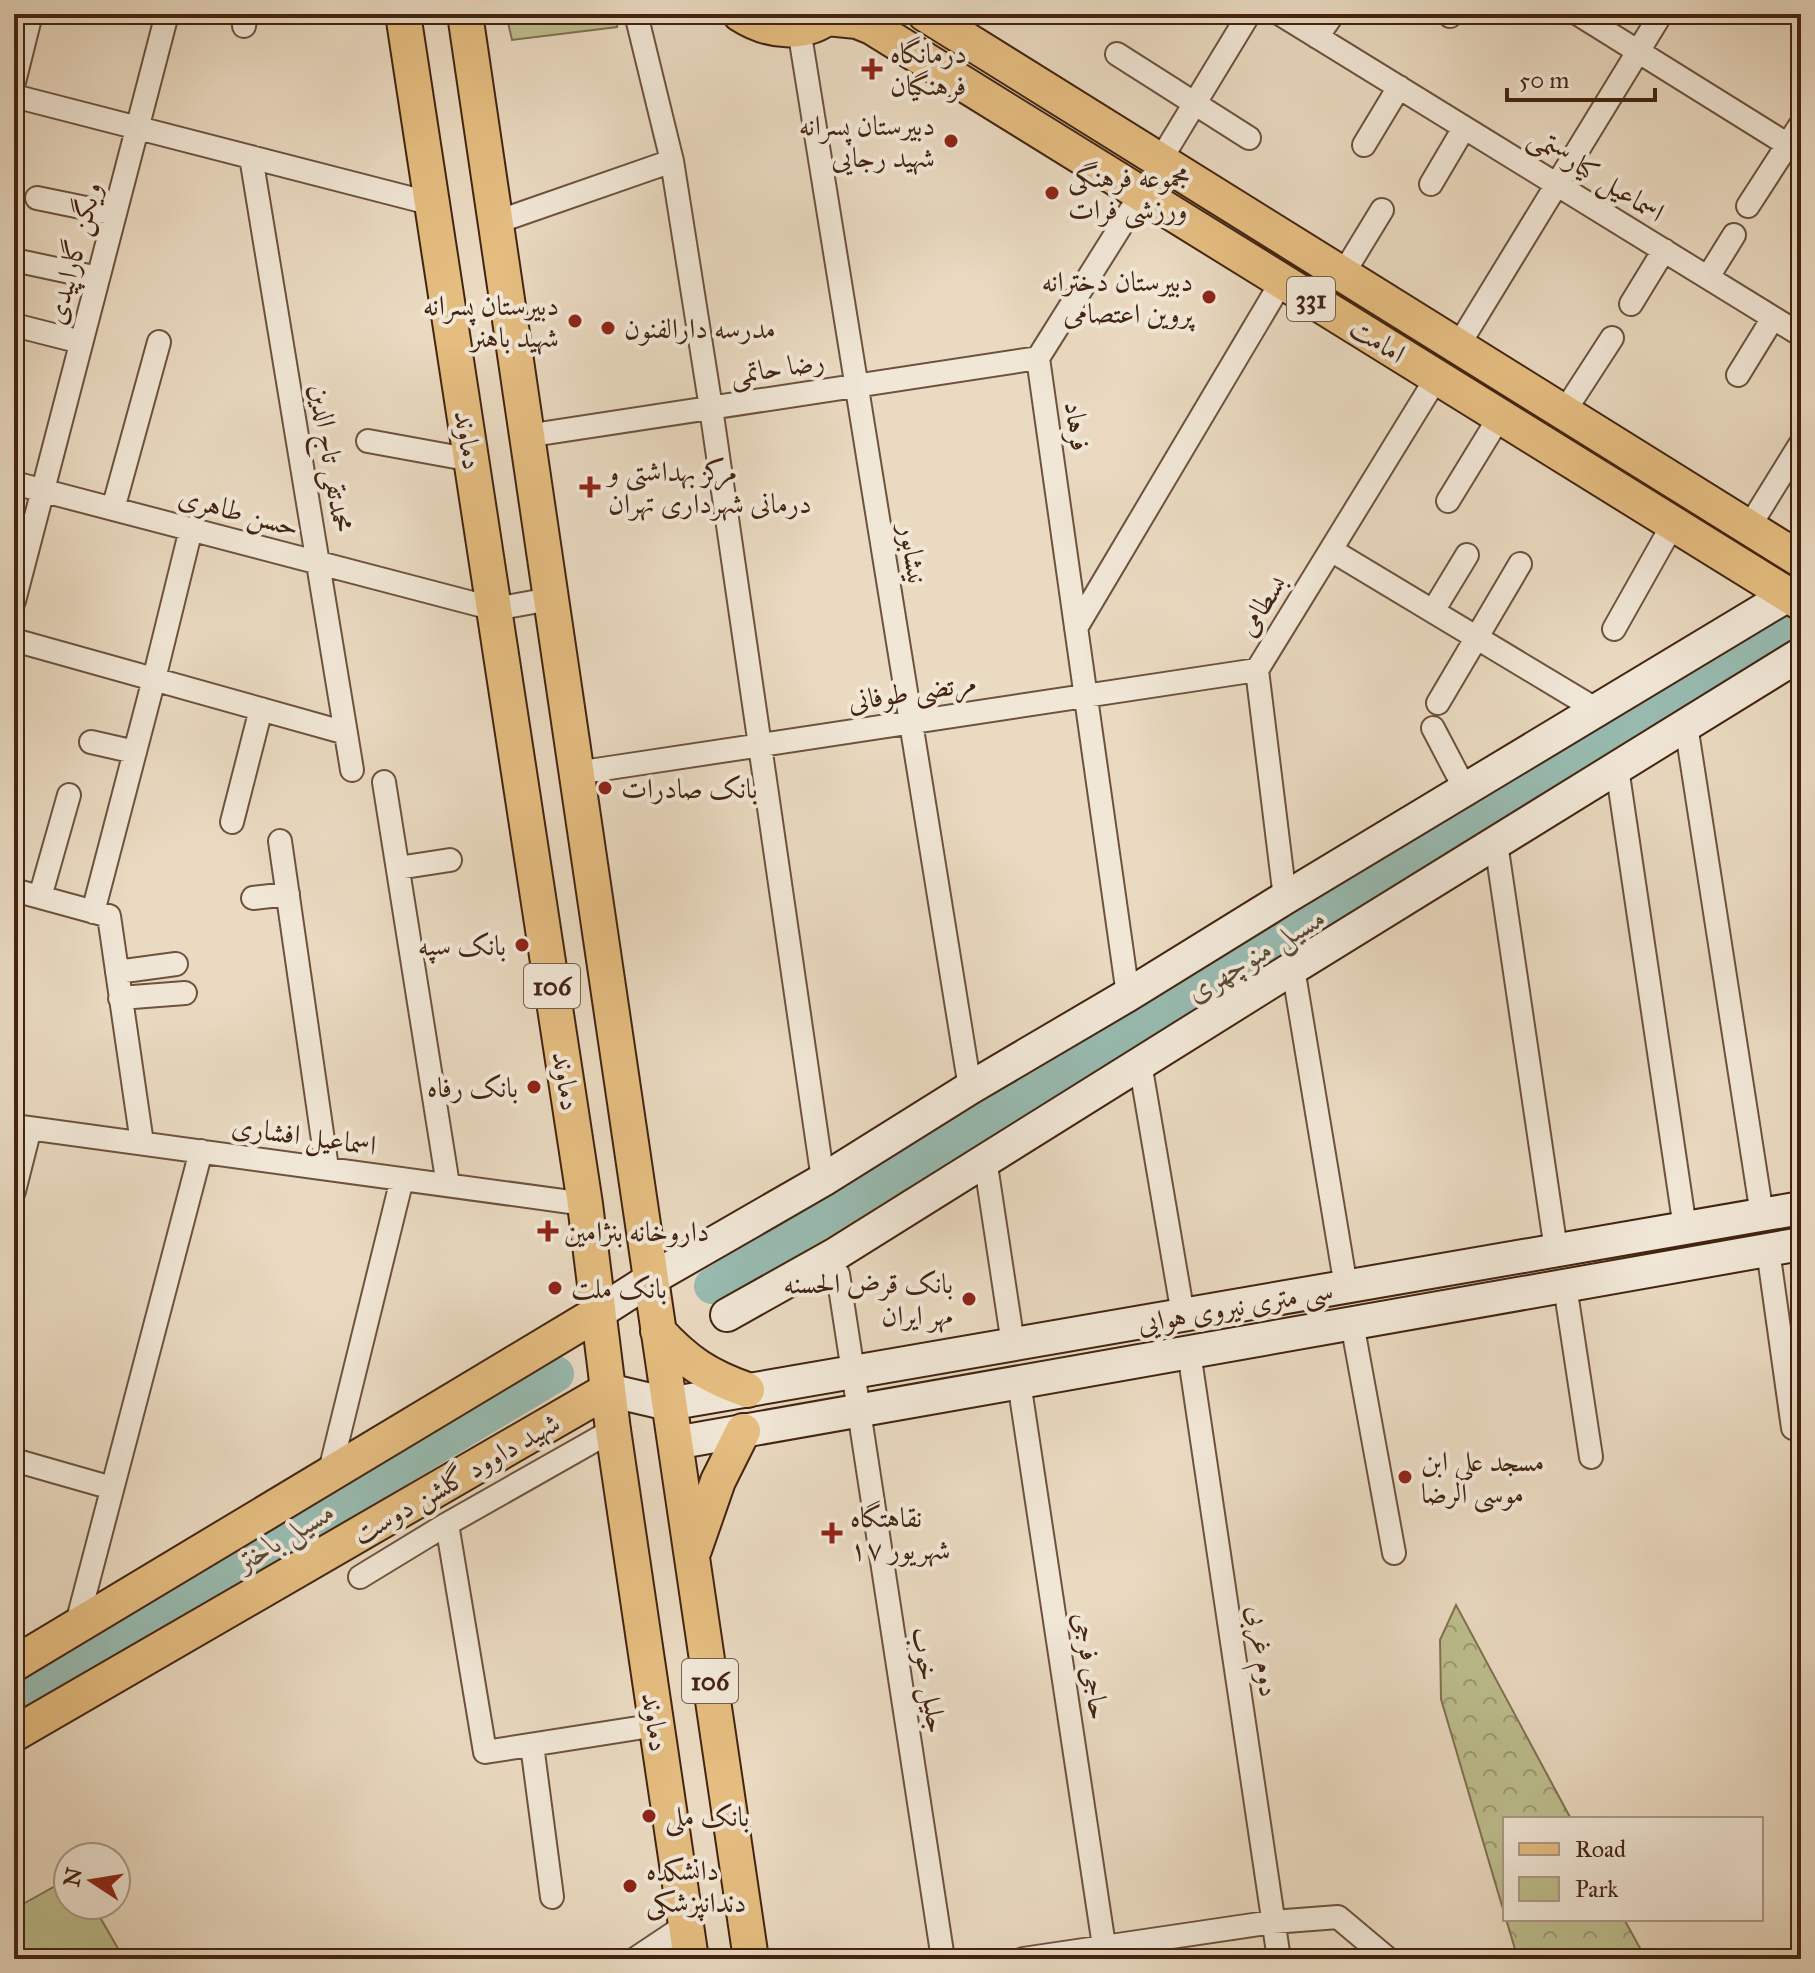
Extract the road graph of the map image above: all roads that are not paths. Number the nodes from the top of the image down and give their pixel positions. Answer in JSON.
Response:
{"nodes":[{"id":1,"x":31,"y":14,"type":"edge"},
{"id":2,"x":167,"y":14,"type":"edge"},
{"id":3,"x":403,"y":14,"type":"edge"},
{"id":4,"x":465,"y":14,"type":"edge"},
{"id":5,"x":636,"y":14,"type":"edge"},
{"id":6,"x":740,"y":14,"type":"edge"},
{"id":7,"x":925,"y":14,"type":"edge"},
{"id":8,"x":1249,"y":14,"type":"edge"},
{"id":9,"x":1280,"y":14,"type":"edge"},
{"id":10,"x":1333,"y":14,"type":"edge"},
{"id":11,"x":1578,"y":14,"type":"edge"},
{"id":12,"x":1661,"y":14,"type":"edge"},
{"id":13,"x":819,"y":20,"type":"edge"},
{"id":14,"x":1317,"y":37,"type":"junction"},
{"id":15,"x":1638,"y":50,"type":"junction"},
{"id":16,"x":1117,"y":54,"type":"dead end"},
{"id":17,"x":14,"y":82,"type":"edge"},
{"id":18,"x":1399,"y":87,"type":"junction"},
{"id":19,"x":14,"y":96,"type":"edge"},
{"id":20,"x":1195,"y":102,"type":"junction"},
{"id":21,"x":1801,"y":124,"type":"edge"},
{"id":22,"x":137,"y":127,"type":"junction"},
{"id":23,"x":1464,"y":128,"type":"junction"},
{"id":24,"x":1249,"y":138,"type":"dead end"},
{"id":25,"x":1364,"y":145,"type":"dead end"},
{"id":26,"x":1795,"y":149,"type":"edge"},
{"id":27,"x":251,"y":157,"type":"junction"},
{"id":28,"x":1161,"y":159,"type":"junction"},
{"id":29,"x":672,"y":161,"type":"junction"},
{"id":30,"x":1431,"y":184,"type":"dead end"},
{"id":31,"x":1557,"y":185,"type":"junction"},
{"id":32,"x":1141,"y":194,"type":"junction"},
{"id":33,"x":37,"y":198,"type":"dead end"},
{"id":34,"x":433,"y":204,"type":"junction"},
{"id":35,"x":1748,"y":206,"type":"dead end"},
{"id":36,"x":1382,"y":210,"type":"dead end"},
{"id":37,"x":115,"y":214,"type":"junction"},
{"id":38,"x":494,"y":223,"type":"junction"},
{"id":39,"x":1734,"y":235,"type":"dead end"},
{"id":40,"x":1664,"y":250,"type":"junction"},
{"id":41,"x":14,"y":260,"type":"edge"},
{"id":42,"x":1343,"y":274,"type":"junction"},
{"id":43,"x":1708,"y":277,"type":"junction"},
{"id":44,"x":98,"y":278,"type":"junction"},
{"id":45,"x":1282,"y":281,"type":"junction"},
{"id":46,"x":1631,"y":304,"type":"dead end"},
{"id":47,"x":1773,"y":318,"type":"junction"},
{"id":48,"x":14,"y":325,"type":"edge"},
{"id":49,"x":1801,"y":335,"type":"edge"},
{"id":50,"x":1612,"y":338,"type":"dead end"},
{"id":51,"x":81,"y":342,"type":"junction"},
{"id":52,"x":159,"y":342,"type":"dead end"},
{"id":53,"x":1458,"y":346,"type":"junction"},
{"id":54,"x":1038,"y":358,"type":"junction"},
{"id":55,"x":1738,"y":375,"type":"dead end"},
{"id":56,"x":1437,"y":377,"type":"junction"},
{"id":57,"x":857,"y":386,"type":"junction"},
{"id":58,"x":711,"y":408,"type":"junction"},
{"id":59,"x":1564,"y":412,"type":"junction"},
{"id":60,"x":1500,"y":416,"type":"junction"},
{"id":61,"x":526,"y":436,"type":"junction"},
{"id":62,"x":368,"y":441,"type":"dead end"},
{"id":63,"x":1801,"y":443,"type":"edge"},
{"id":64,"x":472,"y":460,"type":"junction"},
{"id":65,"x":14,"y":483,"type":"edge"},
{"id":66,"x":43,"y":490,"type":"junction"},
{"id":67,"x":1448,"y":501,"type":"dead end"},
{"id":68,"x":113,"y":509,"type":"junction"},
{"id":69,"x":1673,"y":524,"type":"junction"},
{"id":70,"x":1749,"y":527,"type":"junction"},
{"id":71,"x":191,"y":529,"type":"junction"},
{"id":72,"x":1331,"y":550,"type":"junction"},
{"id":73,"x":1467,"y":555,"type":"dead end"},
{"id":74,"x":1801,"y":560,"type":"edge"},
{"id":75,"x":319,"y":562,"type":"junction"},
{"id":76,"x":1520,"y":564,"type":"dead end"},
{"id":77,"x":1793,"y":598,"type":"edge"},
{"id":78,"x":550,"y":599,"type":"junction"},
{"id":79,"x":14,"y":601,"type":"edge"},
{"id":80,"x":495,"y":609,"type":"junction"},
{"id":81,"x":1433,"y":611,"type":"junction"},
{"id":82,"x":1076,"y":628,"type":"junction"},
{"id":83,"x":1614,"y":629,"type":"dead end"},
{"id":84,"x":1478,"y":638,"type":"junction"},
{"id":85,"x":14,"y":640,"type":"edge"},
{"id":86,"x":1801,"y":654,"type":"edge"},
{"id":87,"x":1257,"y":670,"type":"junction"},
{"id":88,"x":154,"y":679,"type":"junction"},
{"id":89,"x":1086,"y":695,"type":"junction"},
{"id":90,"x":1438,"y":703,"type":"dead end"},
{"id":91,"x":261,"y":709,"type":"junction"},
{"id":92,"x":1597,"y":710,"type":"junction"},
{"id":93,"x":911,"y":721,"type":"junction"},
{"id":94,"x":1686,"y":725,"type":"junction"},
{"id":95,"x":1433,"y":728,"type":"dead end"},
{"id":96,"x":346,"y":733,"type":"junction"},
{"id":97,"x":91,"y":742,"type":"dead end"},
{"id":98,"x":760,"y":745,"type":"junction"},
{"id":99,"x":135,"y":752,"type":"junction"},
{"id":100,"x":1617,"y":768,"type":"junction"},
{"id":101,"x":352,"y":770,"type":"dead end"},
{"id":102,"x":576,"y":773,"type":"junction"},
{"id":103,"x":384,"y":782,"type":"dead end"},
{"id":104,"x":1465,"y":789,"type":"junction"},
{"id":105,"x":69,"y":795,"type":"dead end"},
{"id":106,"x":232,"y":822,"type":"dead end"},
{"id":107,"x":280,"y":841,"type":"dead end"},
{"id":108,"x":1496,"y":843,"type":"junction"},
{"id":109,"x":450,"y":860,"type":"dead end"},
{"id":110,"x":398,"y":868,"type":"junction"},
{"id":111,"x":14,"y":890,"type":"edge"},
{"id":112,"x":288,"y":894,"type":"junction"},
{"id":113,"x":40,"y":897,"type":"junction"},
{"id":114,"x":253,"y":898,"type":"dead end"},
{"id":115,"x":1285,"y":898,"type":"junction"},
{"id":116,"x":101,"y":914,"type":"junction"},
{"id":117,"x":176,"y":964,"type":"dead end"},
{"id":118,"x":1293,"y":968,"type":"junction"},
{"id":119,"x":117,"y":972,"type":"junction"},
{"id":120,"x":185,"y":993,"type":"dead end"},
{"id":121,"x":1128,"y":995,"type":"junction"},
{"id":122,"x":120,"y":998,"type":"junction"},
{"id":123,"x":1140,"y":1063,"type":"junction"},
{"id":124,"x":970,"y":1088,"type":"junction"},
{"id":125,"x":22,"y":1127,"type":"edge"},
{"id":126,"x":142,"y":1143,"type":"junction"},
{"id":127,"x":201,"y":1151,"type":"junction"},
{"id":128,"x":985,"y":1159,"type":"junction"},
{"id":129,"x":327,"y":1168,"type":"junction"},
{"id":130,"x":402,"y":1179,"type":"junction"},
{"id":131,"x":823,"y":1180,"type":"junction"},
{"id":132,"x":448,"y":1185,"type":"junction"},
{"id":133,"x":14,"y":1191,"type":"edge"},
{"id":134,"x":585,"y":1204,"type":"junction"},
{"id":135,"x":1801,"y":1208,"type":"edge"},
{"id":136,"x":1762,"y":1215,"type":"junction"},
{"id":137,"x":1685,"y":1228,"type":"junction"},
{"id":138,"x":1801,"y":1244,"type":"edge"},
{"id":139,"x":1556,"y":1250,"type":"junction"},
{"id":140,"x":1768,"y":1250,"type":"junction"},
{"id":141,"x":836,"y":1264,"type":"junction"},
{"id":142,"x":651,"y":1279,"type":"junction"},
{"id":143,"x":1565,"y":1286,"type":"junction"},
{"id":144,"x":1346,"y":1287,"type":"junction"},
{"id":145,"x":598,"y":1313,"type":"junction"},
{"id":146,"x":727,"y":1315,"type":"dead end"},
{"id":147,"x":1183,"y":1315,"type":"junction"},
{"id":148,"x":1352,"y":1323,"type":"junction"},
{"id":149,"x":658,"y":1331,"type":"junction"},
{"id":150,"x":1013,"y":1344,"type":"junction"},
{"id":151,"x":1189,"y":1352,"type":"junction"},
{"id":152,"x":853,"y":1372,"type":"junction"},
{"id":153,"x":1019,"y":1382,"type":"junction"},
{"id":154,"x":608,"y":1390,"type":"junction"},
{"id":155,"x":747,"y":1390,"type":"junction"},
{"id":156,"x":668,"y":1404,"type":"junction"},
{"id":157,"x":859,"y":1410,"type":"junction"},
{"id":158,"x":1793,"y":1428,"type":"dead end"},
{"id":159,"x":613,"y":1430,"type":"junction"},
{"id":160,"x":743,"y":1431,"type":"junction"},
{"id":161,"x":675,"y":1443,"type":"junction"},
{"id":162,"x":1591,"y":1457,"type":"dead end"},
{"id":163,"x":14,"y":1460,"type":"edge"},
{"id":164,"x":329,"y":1475,"type":"junction"},
{"id":165,"x":112,"y":1488,"type":"junction"},
{"id":166,"x":447,"y":1524,"type":"junction"},
{"id":167,"x":1394,"y":1553,"type":"dead end"},
{"id":168,"x":692,"y":1558,"type":"junction"},
{"id":169,"x":360,"y":1577,"type":"dead end"},
{"id":170,"x":76,"y":1627,"type":"junction"},
{"id":171,"x":14,"y":1664,"type":"edge"},
{"id":172,"x":657,"y":1725,"type":"junction"},
{"id":173,"x":14,"y":1734,"type":"edge"},
{"id":174,"x":532,"y":1745,"type":"junction"},
{"id":175,"x":552,"y":1897,"type":"dead end"},
{"id":176,"x":1273,"y":1922,"type":"junction"},
{"id":177,"x":686,"y":1925,"type":"junction"},
{"id":178,"x":1105,"y":1952,"type":"edge"},
{"id":179,"x":635,"y":1959,"type":"edge"},
{"id":180,"x":691,"y":1959,"type":"edge"},
{"id":181,"x":751,"y":1959,"type":"edge"},
{"id":182,"x":943,"y":1959,"type":"edge"},
{"id":183,"x":1023,"y":1959,"type":"edge"},
{"id":184,"x":1279,"y":1959,"type":"edge"},
{"id":185,"x":1388,"y":1959,"type":"edge"}],
"edges":[{"from":1,"to":17,"type":"street"},
{"from":2,"to":22,"type":"street","name":"ویگن گاراپیدی"},
{"from":3,"to":34,"type":"main road","name":"دماوند","number":"106"},
{"from":4,"to":38,"type":"main road","name":"دماوند","number":"106"},
{"from":5,"to":29,"type":"street"},
{"from":6,"to":13,"type":"main road","name":"امامت"},
{"from":7,"to":28,"type":"main road","name":"امامت","number":"331"},
{"from":8,"to":20,"type":"street"},
{"from":9,"to":14,"type":"street","name":"اسماعیل کیارستمی"},
{"from":10,"to":14,"type":"street"},
{"from":11,"to":15,"type":"street"},
{"from":12,"to":15,"type":"street"},
{"from":13,"to":32,"type":"main road","name":"امامت","number":"331"},
{"from":13,"to":57,"type":"street","name":"نیشابور"},
{"from":14,"to":18,"type":"street","name":"اسماعیل کیارستمی"},
{"from":15,"to":26,"type":"street"},
{"from":15,"to":31,"type":"street"},
{"from":16,"to":20,"type":"street"},
{"from":18,"to":23,"type":"street","name":"اسماعیل کیارستمی"},
{"from":18,"to":25,"type":"street"},
{"from":19,"to":22,"type":"street"},
{"from":20,"to":24,"type":"street"},
{"from":20,"to":28,"type":"street"},
{"from":21,"to":26,"type":"street"},
{"from":22,"to":27,"type":"street"},
{"from":22,"to":37,"type":"street","name":"ویگن گاراپیدی"},
{"from":23,"to":30,"type":"street"},
{"from":23,"to":31,"type":"street","name":"اسماعیل کیارستمی"},
{"from":26,"to":35,"type":"street"},
{"from":27,"to":34,"type":"street"},
{"from":27,"to":75,"type":"street","name":"محمدتقی تاج الدین"},
{"from":28,"to":42,"type":"main road","name":"امامت","number":"331"},
{"from":29,"to":38,"type":"street"},
{"from":29,"to":58,"type":"street"},
{"from":31,"to":40,"type":"street","name":"اسماعیل کیارستمی"},
{"from":31,"to":53,"type":"street"},
{"from":32,"to":45,"type":"main road","name":"امامت","number":"331"},
{"from":32,"to":54,"type":"street"},
{"from":33,"to":37,"type":"street"},
{"from":34,"to":64,"type":"main road","name":"دماوند","number":"106"},
{"from":36,"to":42,"type":"street"},
{"from":37,"to":44,"type":"street","name":"ویگن گاراپیدی"},
{"from":38,"to":61,"type":"main road","name":"دماوند","number":"106"},
{"from":39,"to":43,"type":"street"},
{"from":40,"to":43,"type":"street","name":"اسماعیل کیارستمی"},
{"from":40,"to":46,"type":"street"},
{"from":41,"to":44,"type":"street"},
{"from":42,"to":53,"type":"main road","name":"امامت","number":"331"},
{"from":43,"to":47,"type":"street","name":"اسماعیل کیارستمی"},
{"from":44,"to":51,"type":"street","name":"ویگن گاراپیدی"},
{"from":45,"to":56,"type":"main road","name":"امامت","number":"331"},
{"from":45,"to":82,"type":"street"},
{"from":47,"to":49,"type":"street","name":"اسماعیل کیارستمی"},
{"from":47,"to":55,"type":"street"},
{"from":48,"to":51,"type":"street"},
{"from":50,"to":59,"type":"street"},
{"from":51,"to":66,"type":"street","name":"ویگن گاراپیدی"},
{"from":52,"to":68,"type":"street"},
{"from":53,"to":59,"type":"main road","name":"امامت","number":"331"},
{"from":54,"to":57,"type":"street","name":"رضا حاتمی"},
{"from":54,"to":82,"type":"street","name":"فرهاد"},
{"from":56,"to":60,"type":"main road","name":"امامت","number":"331"},
{"from":56,"to":72,"type":"street","name":"بسطامی"},
{"from":57,"to":58,"type":"street","name":"رضا حاتمی"},
{"from":57,"to":93,"type":"street","name":"نیشابور"},
{"from":58,"to":61,"type":"street","name":"رضا حاتمی"},
{"from":58,"to":98,"type":"street"},
{"from":59,"to":70,"type":"main road","name":"امامت","number":"331"},
{"from":60,"to":67,"type":"street"},
{"from":60,"to":69,"type":"main road","name":"امامت","number":"331"},
{"from":61,"to":78,"type":"main road","name":"دماوند","number":"106"},
{"from":62,"to":64,"type":"street"},
{"from":63,"to":70,"type":"street"},
{"from":64,"to":80,"type":"main road","name":"دماوند","number":"106"},
{"from":65,"to":66,"type":"street","name":"حسن طاهری"},
{"from":66,"to":68,"type":"street","name":"حسن طاهری"},
{"from":66,"to":79,"type":"street","name":"ویگن گاراپیدی"},
{"from":68,"to":71,"type":"street","name":"حسن طاهری"},
{"from":69,"to":77,"type":"main road","name":"امامت","number":"331"},
{"from":69,"to":83,"type":"street"},
{"from":70,"to":74,"type":"main road","name":"امامت","number":"331"},
{"from":71,"to":75,"type":"street","name":"حسن طاهری"},
{"from":71,"to":88,"type":"street"},
{"from":72,"to":81,"type":"street"},
{"from":72,"to":87,"type":"street","name":"بسطامی"},
{"from":73,"to":81,"type":"street"},
{"from":75,"to":80,"type":"street","name":"حسن طاهری"},
{"from":75,"to":96,"type":"street","name":"محمدتقی تاج الدین"},
{"from":76,"to":84,"type":"street"},
{"from":77,"to":92,"type":"main road"},
{"from":78,"to":80,"type":"street"},
{"from":78,"to":102,"type":"main road","name":"دماوند","number":"106"},
{"from":80,"to":134,"type":"main road","name":"دماوند","number":"106"},
{"from":81,"to":84,"type":"street"},
{"from":82,"to":89,"type":"street","name":"فرهاد"},
{"from":84,"to":90,"type":"street"},
{"from":84,"to":92,"type":"street"},
{"from":85,"to":88,"type":"street"},
{"from":86,"to":94,"type":"main road"},
{"from":87,"to":89,"type":"street","name":"مرتضی طوفانی"},
{"from":87,"to":115,"type":"street","name":"بسطامی"},
{"from":88,"to":91,"type":"street"},
{"from":88,"to":99,"type":"street"},
{"from":89,"to":93,"type":"street","name":"مرتضی طوفانی"},
{"from":89,"to":121,"type":"street","name":"فرهاد"},
{"from":91,"to":96,"type":"street"},
{"from":91,"to":106,"type":"street"},
{"from":92,"to":104,"type":"main road"},
{"from":93,"to":98,"type":"street","name":"مرتضی طوفانی"},
{"from":93,"to":124,"type":"street","name":"نیشابور"},
{"from":94,"to":100,"type":"main road"},
{"from":94,"to":136,"type":"street"},
{"from":95,"to":104,"type":"street"},
{"from":96,"to":101,"type":"street","name":"محمدتقی تاج الدین"},
{"from":97,"to":99,"type":"street"},
{"from":98,"to":102,"type":"street","name":"مرتضی طوفانی"},
{"from":98,"to":131,"type":"street"},
{"from":99,"to":116,"type":"street"},
{"from":100,"to":108,"type":"main road"},
{"from":100,"to":137,"type":"street"},
{"from":102,"to":142,"type":"main road","name":"دماوند","number":"106"},
{"from":103,"to":110,"type":"street"},
{"from":104,"to":115,"type":"main road"},
{"from":105,"to":113,"type":"street"},
{"from":107,"to":112,"type":"street"},
{"from":108,"to":118,"type":"main road"},
{"from":108,"to":139,"type":"street"},
{"from":109,"to":110,"type":"street"},
{"from":110,"to":132,"type":"street"},
{"from":111,"to":113,"type":"street"},
{"from":112,"to":114,"type":"street"},
{"from":112,"to":129,"type":"street"},
{"from":113,"to":116,"type":"street"},
{"from":115,"to":121,"type":"main road"},
{"from":116,"to":119,"type":"street"},
{"from":117,"to":119,"type":"street"},
{"from":118,"to":123,"type":"main road"},
{"from":118,"to":144,"type":"street"},
{"from":119,"to":122,"type":"street"},
{"from":120,"to":122,"type":"street"},
{"from":121,"to":124,"type":"main road"},
{"from":122,"to":126,"type":"street"},
{"from":123,"to":128,"type":"main road"},
{"from":123,"to":147,"type":"street"},
{"from":124,"to":131,"type":"main road"},
{"from":125,"to":126,"type":"street","name":"اسماعیل افشاری"},
{"from":125,"to":133,"type":"street"},
{"from":126,"to":127,"type":"street","name":"اسماعیل افشاری"},
{"from":127,"to":129,"type":"street","name":"اسماعیل افشاری"},
{"from":127,"to":165,"type":"street"},
{"from":128,"to":141,"type":"main road"},
{"from":128,"to":150,"type":"street"},
{"from":129,"to":130,"type":"street","name":"اسماعیل افشاری"},
{"from":130,"to":132,"type":"street","name":"اسماعیل افشاری"},
{"from":130,"to":164,"type":"street"},
{"from":131,"to":142,"type":"main road"},
{"from":132,"to":134,"type":"street","name":"اسماعیل افشاری"},
{"from":134,"to":145,"type":"main road","name":"دماوند","number":"106"},
{"from":135,"to":136,"type":"main road","name":"سی متری نیروی هوایی"},
{"from":136,"to":137,"type":"main road","name":"سی متری نیروی هوایی"},
{"from":137,"to":139,"type":"main road","name":"سی متری نیروی هوایی"},
{"from":138,"to":140,"type":"main road","name":"سی متری نیروی هوایی"},
{"from":139,"to":144,"type":"main road","name":"سی متری نیروی هوایی"},
{"from":140,"to":143,"type":"main road","name":"سی متری نیروی هوایی"},
{"from":140,"to":158,"type":"street"},
{"from":141,"to":146,"type":"main road"},
{"from":141,"to":152,"type":"street","name":"جلیل خوب"},
{"from":142,"to":145,"type":"main road"},
{"from":142,"to":149,"type":"main road","number":"106"},
{"from":143,"to":148,"type":"main road","name":"سی متری نیروی هوایی"},
{"from":143,"to":162,"type":"street"},
{"from":144,"to":147,"type":"main road","name":"سی متری نیروی هوایی"},
{"from":145,"to":154,"type":"main road","name":"دماوند","number":"106"},
{"from":145,"to":164,"type":"main road"},
{"from":147,"to":150,"type":"main road","name":"سی متری نیروی هوایی"},
{"from":148,"to":151,"type":"main road","name":"سی متری نیروی هوایی"},
{"from":148,"to":167,"type":"street"},
{"from":149,"to":155,"type":"main road"},
{"from":149,"to":156,"type":"main road","number":"106"},
{"from":150,"to":152,"type":"main road","name":"سی متری نیروی هوایی"},
{"from":151,"to":153,"type":"main road","name":"سی متری نیروی هوایی"},
{"from":151,"to":176,"type":"street","name":"دوم غربی"},
{"from":152,"to":155,"type":"main road","name":"سی متری نیروی هوایی"},
{"from":152,"to":157,"type":"street","name":"جلیل خوب"},
{"from":153,"to":157,"type":"main road","name":"سی متری نیروی هوایی"},
{"from":153,"to":178,"type":"street","name":"حاجی فرجی"},
{"from":154,"to":156,"type":"main road"},
{"from":154,"to":159,"type":"main road","name":"دماوند","number":"106"},
{"from":154,"to":173,"type":"main road","name":"شهید داوود گلشن دوست"},
{"from":155,"to":156,"type":"main road","name":"سی متری نیروی هوایی"},
{"from":156,"to":161,"type":"main road","number":"106"},
{"from":157,"to":160,"type":"main road","name":"سی متری نیروی هوایی"},
{"from":157,"to":182,"type":"street","name":"جلیل خوب"},
{"from":159,"to":166,"type":"street"},
{"from":159,"to":172,"type":"main road","name":"دماوند","number":"106"},
{"from":160,"to":161,"type":"main road","name":"سی متری نیروی هوایی"},
{"from":160,"to":168,"type":"main road"},
{"from":161,"to":168,"type":"main road","number":"106"},
{"from":163,"to":165,"type":"street"},
{"from":164,"to":170,"type":"main road"},
{"from":165,"to":170,"type":"street"},
{"from":166,"to":169,"type":"street"},
{"from":166,"to":174,"type":"street"},
{"from":168,"to":181,"type":"main road","number":"106"},
{"from":170,"to":171,"type":"main road"},
{"from":172,"to":174,"type":"street"},
{"from":172,"to":177,"type":"main road","name":"دماوند","number":"106"},
{"from":174,"to":175,"type":"street"},
{"from":176,"to":178,"type":"street"},
{"from":176,"to":184,"type":"street","name":"دوم غربی"},
{"from":176,"to":185,"type":"street"},
{"from":177,"to":179,"type":"street"},
{"from":177,"to":180,"type":"main road","name":"دماوند","number":"106"},
{"from":178,"to":183,"type":"street"}]}
